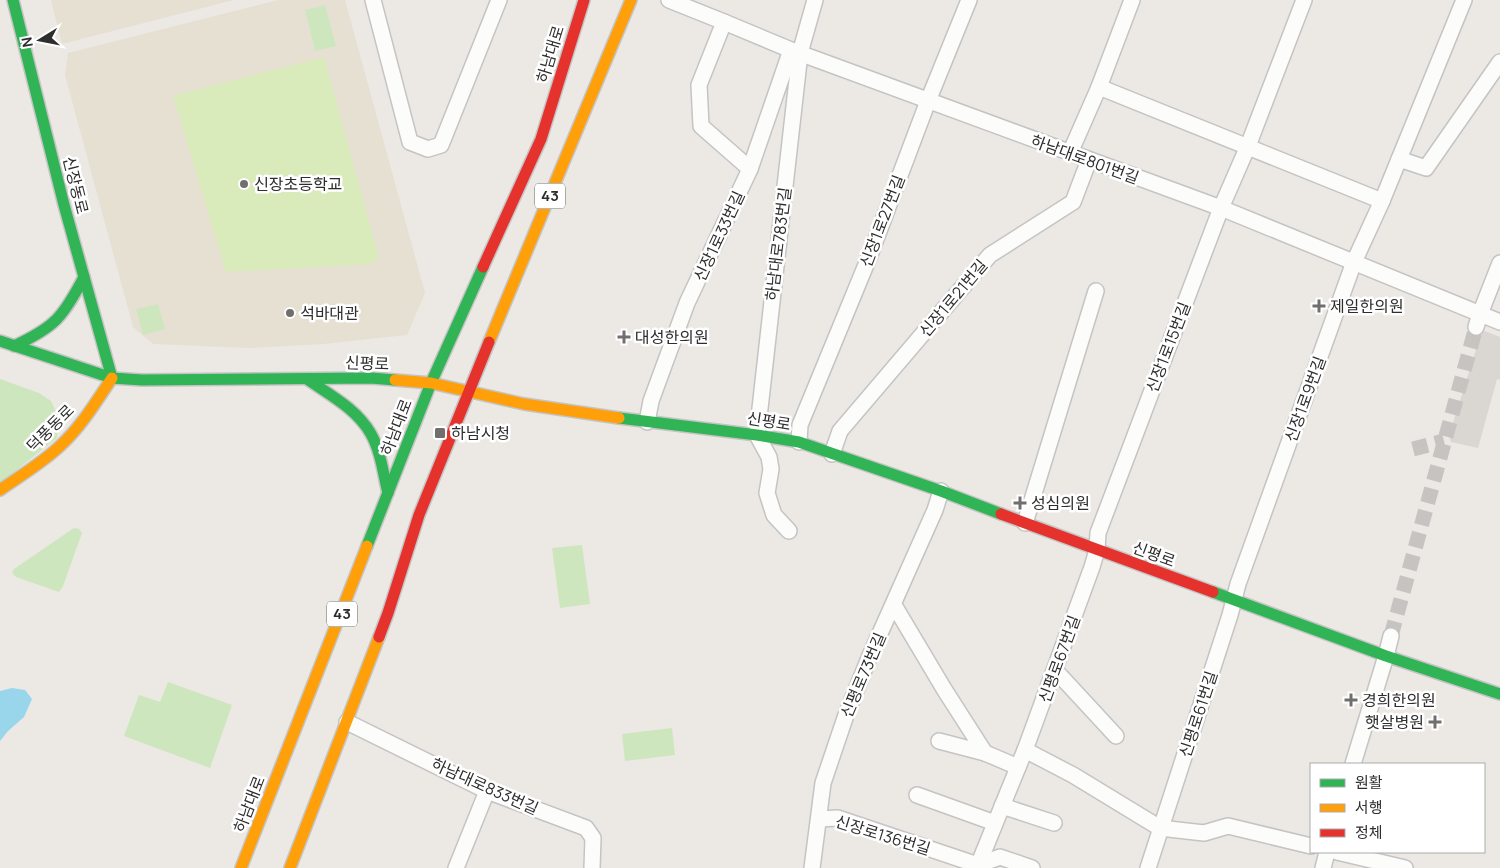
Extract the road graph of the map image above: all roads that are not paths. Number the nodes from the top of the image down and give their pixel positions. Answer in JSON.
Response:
{"nodes":[{"id":1,"x":13,"y":0,"type":"edge"},
{"id":2,"x":373,"y":0,"type":"edge"},
{"id":3,"x":499,"y":0,"type":"edge"},
{"id":4,"x":584,"y":0,"type":"edge"},
{"id":5,"x":631,"y":0,"type":"edge"},
{"id":6,"x":669,"y":0,"type":"edge"},
{"id":7,"x":969,"y":0,"type":"edge"},
{"id":8,"x":1132,"y":0,"type":"edge"},
{"id":9,"x":1304,"y":0,"type":"edge"},
{"id":10,"x":1464,"y":0,"type":"edge"},
{"id":11,"x":813,"y":3,"type":"edge"},
{"id":12,"x":724,"y":22,"type":"junction"},
{"id":13,"x":795,"y":52,"type":"junction"},
{"id":14,"x":1500,"y":62,"type":"edge"},
{"id":15,"x":1099,"y":87,"type":"junction"},
{"id":16,"x":928,"y":101,"type":"junction"},
{"id":17,"x":1248,"y":146,"type":"junction"},
{"id":18,"x":1070,"y":153,"type":"junction"},
{"id":19,"x":1399,"y":159,"type":"junction"},
{"id":20,"x":1089,"y":160,"type":"junction"},
{"id":21,"x":750,"y":169,"type":"junction"},
{"id":22,"x":1382,"y":201,"type":"junction"},
{"id":23,"x":1221,"y":208,"type":"junction"},
{"id":24,"x":1354,"y":262,"type":"junction"},
{"id":25,"x":1500,"y":263,"type":"edge"},
{"id":26,"x":84,"y":277,"type":"junction"},
{"id":27,"x":1096,"y":290,"type":"dead end"},
{"id":28,"x":1478,"y":321,"type":"junction"},
{"id":29,"x":1500,"y":322,"type":"edge"},
{"id":30,"x":0,"y":341,"type":"edge"},
{"id":31,"x":14,"y":346,"type":"junction"},
{"id":32,"x":112,"y":378,"type":"junction"},
{"id":33,"x":307,"y":379,"type":"junction"},
{"id":34,"x":431,"y":383,"type":"junction"},
{"id":35,"x":468,"y":392,"type":"junction"},
{"id":36,"x":647,"y":422,"type":"junction"},
{"id":37,"x":757,"y":435,"type":"junction"},
{"id":38,"x":800,"y":442,"type":"junction"},
{"id":39,"x":832,"y":454,"type":"junction"},
{"id":40,"x":0,"y":490,"type":"edge"},
{"id":41,"x":941,"y":491,"type":"junction"},
{"id":42,"x":388,"y":494,"type":"junction"},
{"id":43,"x":1025,"y":523,"type":"junction"},
{"id":44,"x":789,"y":531,"type":"dead end"},
{"id":45,"x":1097,"y":550,"type":"junction"},
{"id":46,"x":1233,"y":599,"type":"junction"},
{"id":47,"x":894,"y":605,"type":"junction"},
{"id":48,"x":1391,"y":636,"type":"tunnel mouth"},
{"id":49,"x":1386,"y":656,"type":"junction"},
{"id":50,"x":1055,"y":670,"type":"junction"},
{"id":51,"x":1500,"y":694,"type":"edge"},
{"id":52,"x":347,"y":722,"type":"junction"},
{"id":53,"x":1116,"y":736,"type":"dead end"},
{"id":54,"x":939,"y":742,"type":"dead end"},
{"id":55,"x":1026,"y":750,"type":"junction"},
{"id":56,"x":985,"y":754,"type":"junction"},
{"id":57,"x":1353,"y":763,"type":"edge"},
{"id":58,"x":1018,"y":767,"type":"junction"},
{"id":59,"x":487,"y":791,"type":"junction"},
{"id":60,"x":917,"y":795,"type":"dead end"},
{"id":61,"x":1002,"y":806,"type":"junction"},
{"id":62,"x":819,"y":819,"type":"junction"},
{"id":63,"x":995,"y":822,"type":"junction"},
{"id":64,"x":1054,"y":823,"type":"dead end"},
{"id":65,"x":1160,"y":828,"type":"junction"},
{"id":66,"x":1310,"y":846,"type":"edge"},
{"id":67,"x":1327,"y":853,"type":"edge"},
{"id":68,"x":1342,"y":853,"type":"edge"},
{"id":69,"x":978,"y":866,"type":"edge"},
{"id":70,"x":241,"y":868,"type":"edge"},
{"id":71,"x":290,"y":868,"type":"edge"},
{"id":72,"x":456,"y":868,"type":"edge"},
{"id":73,"x":592,"y":868,"type":"edge"},
{"id":74,"x":812,"y":868,"type":"edge"},
{"id":75,"x":1032,"y":868,"type":"edge"},
{"id":76,"x":1148,"y":868,"type":"edge"},
{"id":77,"x":1322,"y":868,"type":"edge"},
{"id":78,"x":1405,"y":868,"type":"edge"}],
"edges":[{"from":1,"to":26,"type":"main road","name":"신장동로"},
{"from":2,"to":3,"type":"street"},
{"from":4,"to":34,"type":"main road","name":"하남대로","number":"43"},
{"from":5,"to":35,"type":"main road","number":"43"},
{"from":6,"to":12,"type":"street","name":"하남대로801번길"},
{"from":7,"to":16,"type":"street","name":"신장1로27번길"},
{"from":8,"to":15,"type":"street"},
{"from":9,"to":17,"type":"street","name":"신장1로15번길"},
{"from":10,"to":19,"type":"street","name":"신장1로9번길"},
{"from":11,"to":13,"type":"street","name":"신장1로33번길"},
{"from":12,"to":13,"type":"street","name":"하남대로801번길"},
{"from":12,"to":21,"type":"street"},
{"from":13,"to":16,"type":"street","name":"하남대로801번길"},
{"from":13,"to":21,"type":"street","name":"신장1로33번길"},
{"from":13,"to":37,"type":"street","name":"하남대로783번길"},
{"from":14,"to":19,"type":"street"},
{"from":15,"to":17,"type":"street"},
{"from":15,"to":18,"type":"street"},
{"from":16,"to":18,"type":"street","name":"하남대로801번길"},
{"from":16,"to":38,"type":"street","name":"신장1로27번길"},
{"from":17,"to":22,"type":"street"},
{"from":17,"to":23,"type":"street","name":"신장1로15번길"},
{"from":18,"to":20,"type":"street","name":"하남대로801번길"},
{"from":19,"to":22,"type":"street","name":"신장1로9번길"},
{"from":20,"to":23,"type":"street","name":"하남대로801번길"},
{"from":20,"to":39,"type":"street","name":"신장1로21번길"},
{"from":21,"to":36,"type":"street","name":"신장1로33번길"},
{"from":22,"to":24,"type":"street","name":"신장1로9번길"},
{"from":23,"to":24,"type":"street","name":"하남대로801번길"},
{"from":23,"to":45,"type":"street","name":"신장1로15번길"},
{"from":24,"to":28,"type":"street","name":"하남대로801번길"},
{"from":24,"to":46,"type":"street","name":"신장1로9번길"},
{"from":25,"to":28,"type":"street"},
{"from":26,"to":31,"type":"main road"},
{"from":26,"to":32,"type":"main road","name":"신장동로"},
{"from":27,"to":43,"type":"street"},
{"from":28,"to":29,"type":"street","name":"하남대로801번길"},
{"from":30,"to":31,"type":"main road","name":"신평로"},
{"from":31,"to":32,"type":"main road","name":"신평로"},
{"from":32,"to":33,"type":"main road","name":"신평로"},
{"from":32,"to":40,"type":"main road","name":"덕풍동로"},
{"from":33,"to":34,"type":"main road","name":"신평로"},
{"from":33,"to":42,"type":"main road"},
{"from":34,"to":35,"type":"main road","name":"신평로"},
{"from":34,"to":42,"type":"main road","name":"하남대로","number":"43"},
{"from":35,"to":36,"type":"main road","name":"신평로"},
{"from":35,"to":52,"type":"main road","number":"43"},
{"from":36,"to":37,"type":"main road","name":"신평로"},
{"from":37,"to":38,"type":"main road","name":"신평로"},
{"from":37,"to":44,"type":"street"},
{"from":38,"to":39,"type":"main road","name":"신평로"},
{"from":39,"to":41,"type":"main road","name":"신평로"},
{"from":41,"to":43,"type":"main road","name":"신평로"},
{"from":41,"to":47,"type":"street","name":"신평로73번길"},
{"from":42,"to":70,"type":"main road","name":"하남대로","number":"43"},
{"from":43,"to":45,"type":"main road","name":"신평로"},
{"from":45,"to":46,"type":"main road","name":"신평로"},
{"from":45,"to":50,"type":"street","name":"신평로67번길"},
{"from":46,"to":49,"type":"main road","name":"신평로"},
{"from":46,"to":65,"type":"street","name":"신평로61번길"},
{"from":47,"to":56,"type":"street"},
{"from":47,"to":62,"type":"street","name":"신평로73번길"},
{"from":48,"to":49,"type":"street"},
{"from":49,"to":51,"type":"main road","name":"신평로"},
{"from":49,"to":57,"type":"street"},
{"from":50,"to":53,"type":"street"},
{"from":50,"to":55,"type":"street","name":"신평로67번길"},
{"from":52,"to":59,"type":"street","name":"하남대로833번길"},
{"from":52,"to":71,"type":"main road","number":"43"},
{"from":54,"to":56,"type":"street"},
{"from":55,"to":58,"type":"street","name":"신평로67번길"},
{"from":55,"to":65,"type":"street"},
{"from":56,"to":58,"type":"street"},
{"from":58,"to":61,"type":"street","name":"신평로67번길"},
{"from":59,"to":72,"type":"street"},
{"from":59,"to":73,"type":"street","name":"하남대로833번길"},
{"from":60,"to":63,"type":"street"},
{"from":61,"to":63,"type":"street","name":"신평로67번길"},
{"from":61,"to":64,"type":"street"},
{"from":62,"to":69,"type":"street","name":"신장로136번길"},
{"from":62,"to":74,"type":"street","name":"신평로73번길"},
{"from":63,"to":69,"type":"street","name":"신평로67번길"},
{"from":65,"to":66,"type":"street"},
{"from":65,"to":76,"type":"street","name":"신평로61번길"},
{"from":67,"to":77,"type":"street"},
{"from":68,"to":78,"type":"street"},
{"from":69,"to":75,"type":"street"}]}
